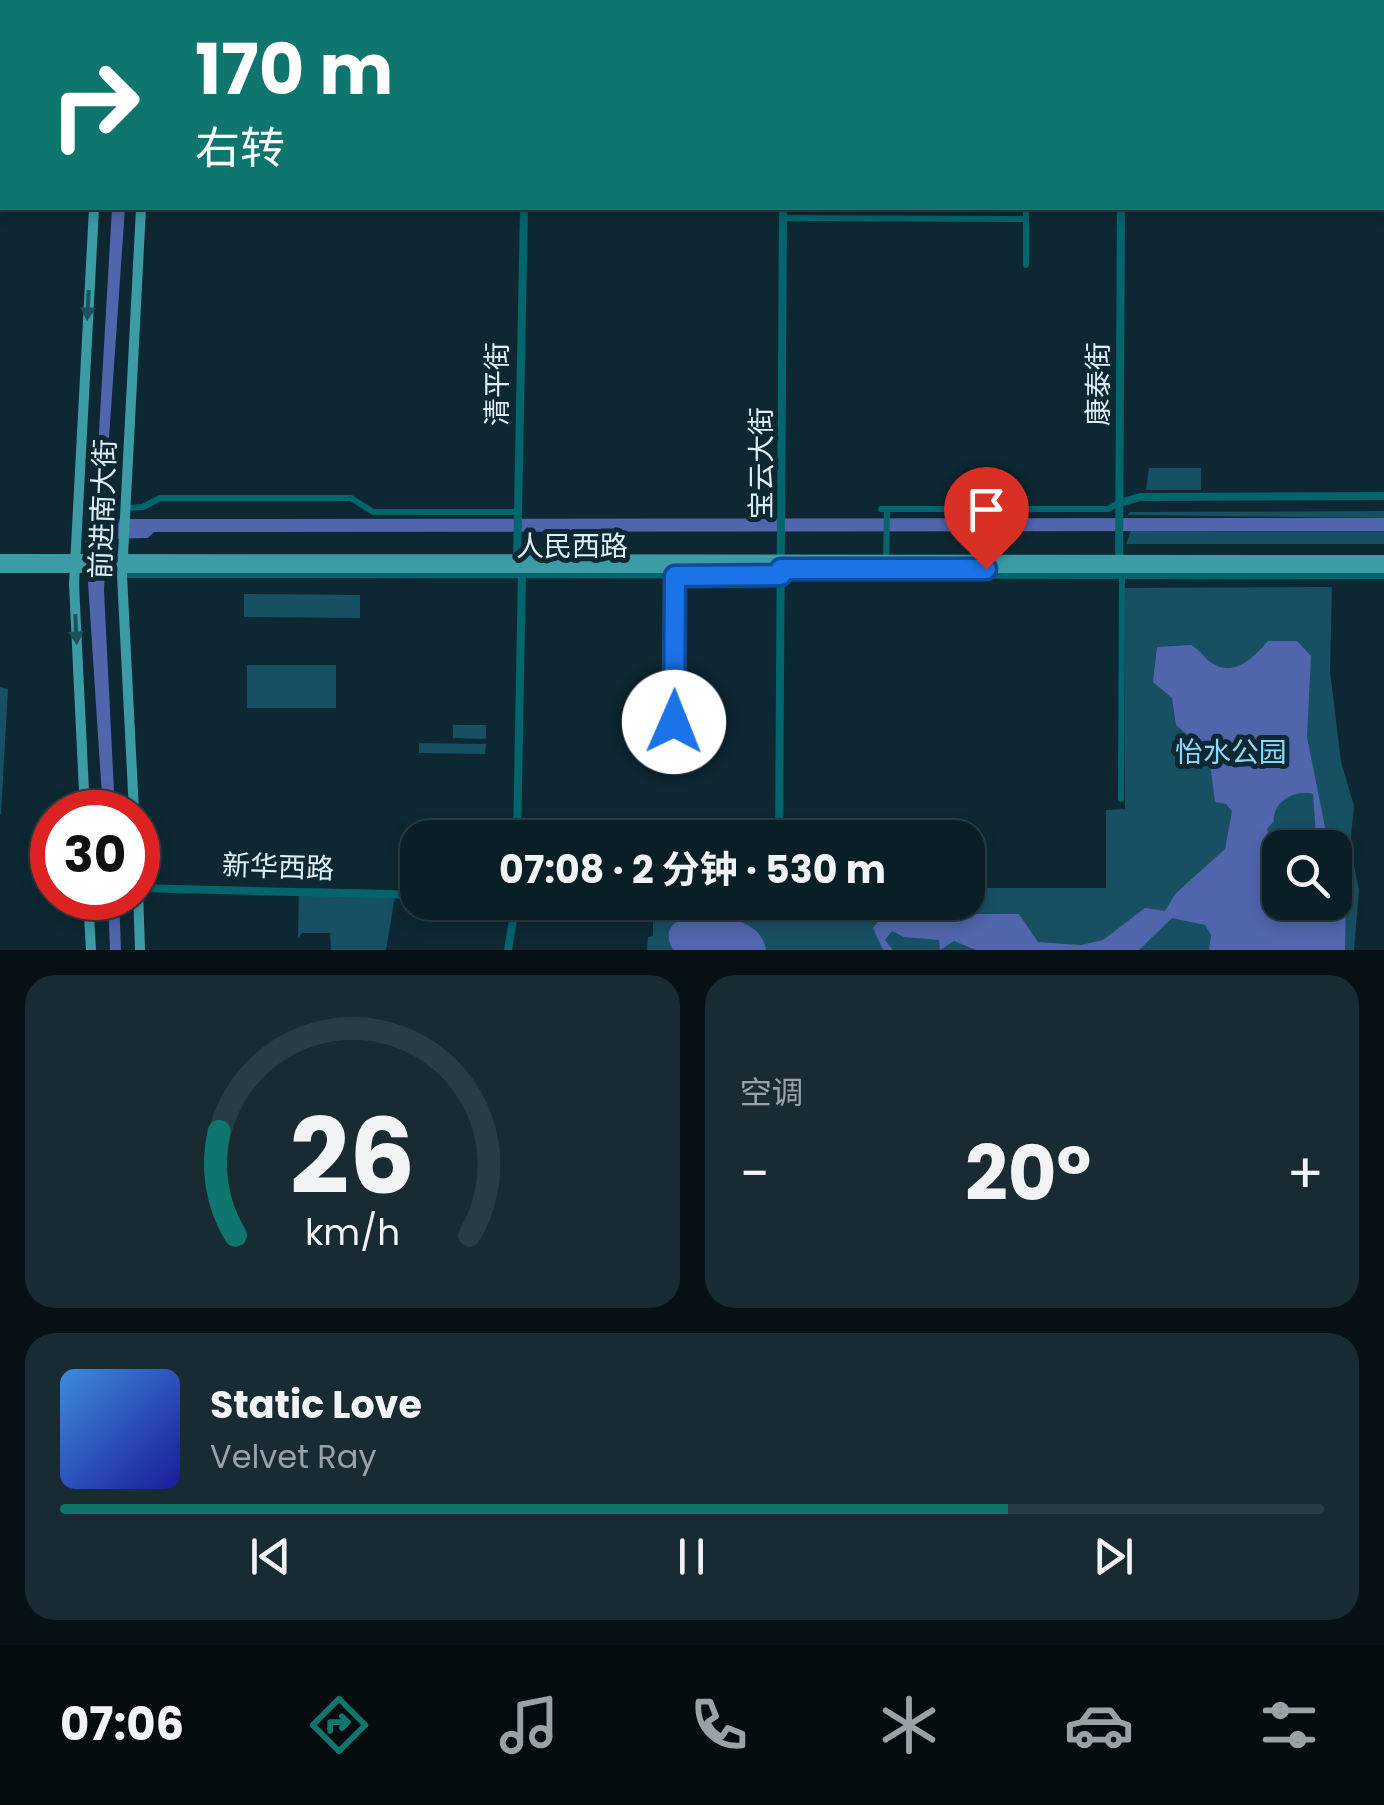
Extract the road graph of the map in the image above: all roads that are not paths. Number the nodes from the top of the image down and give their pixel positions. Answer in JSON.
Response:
{"nodes":[{"id":1,"x":94,"y":210,"type":"edge"},
{"id":2,"x":141,"y":210,"type":"edge"},
{"id":3,"x":524,"y":210,"type":"edge"},
{"id":4,"x":864,"y":210,"type":"edge"},
{"id":5,"x":1026,"y":210,"type":"edge"},
{"id":6,"x":1121,"y":210,"type":"edge"},
{"id":7,"x":784,"y":212,"type":"edge"},
{"id":8,"x":864,"y":218,"type":"junction"},
{"id":9,"x":1026,"y":218,"type":"junction"},
{"id":10,"x":1026,"y":265,"type":"dead end"},
{"id":11,"x":1384,"y":496,"type":"edge"},
{"id":12,"x":1120,"y":504,"type":"junction"},
{"id":13,"x":123,"y":509,"type":"junction"},
{"id":14,"x":518,"y":514,"type":"junction"},
{"id":15,"x":0,"y":558,"type":"edge"},
{"id":16,"x":886,"y":560,"type":"junction"},
{"id":17,"x":1384,"y":560,"type":"edge"},
{"id":18,"x":1119,"y":561,"type":"junction"},
{"id":19,"x":79,"y":564,"type":"junction"},
{"id":20,"x":119,"y":566,"type":"junction"},
{"id":21,"x":0,"y":568,"type":"edge"},
{"id":22,"x":520,"y":568,"type":"junction"},
{"id":23,"x":781,"y":568,"type":"junction"},
{"id":24,"x":675,"y":572,"type":"junction"},
{"id":25,"x":1384,"y":572,"type":"edge"},
{"id":26,"x":1122,"y":576,"type":"junction"},
{"id":27,"x":674,"y":722,"type":"dead end"},
{"id":28,"x":84,"y":790,"type":"edge"},
{"id":29,"x":133,"y":790,"type":"edge"},
{"id":30,"x":1122,"y":800,"type":"dead end"},
{"id":31,"x":517,"y":820,"type":"edge"},
{"id":32,"x":779,"y":820,"type":"edge"},
{"id":33,"x":160,"y":890,"type":"edge"},
{"id":34,"x":400,"y":896,"type":"edge"},
{"id":35,"x":89,"y":920,"type":"edge"},
{"id":36,"x":139,"y":920,"type":"edge"},
{"id":37,"x":513,"y":920,"type":"edge"},
{"id":38,"x":91,"y":950,"type":"edge"},
{"id":39,"x":140,"y":950,"type":"edge"},
{"id":40,"x":508,"y":950,"type":"edge"}],
"edges":[{"from":1,"to":19,"type":"main road","name":"前进南大街","one_way":true},
{"from":2,"to":13,"type":"main road","name":"前进南大街"},
{"from":3,"to":14,"type":"street","name":"清平街"},
{"from":4,"to":8,"type":"street"},
{"from":5,"to":9,"type":"street"},
{"from":6,"to":12,"type":"street","name":"康泰街"},
{"from":7,"to":8,"type":"street"},
{"from":7,"to":23,"type":"street","name":"宝云大街"},
{"from":8,"to":9,"type":"street"},
{"from":9,"to":10,"type":"street"},
{"from":11,"to":12,"type":"street"},
{"from":12,"to":16,"type":"street"},
{"from":12,"to":18,"type":"street","name":"康泰街"},
{"from":13,"to":14,"type":"street"},
{"from":13,"to":20,"type":"main road","name":"前进南大街"},
{"from":14,"to":22,"type":"street","name":"清平街"},
{"from":15,"to":19,"type":"main road","name":"人民西路"},
{"from":16,"to":18,"type":"main road","name":"人民西路"},
{"from":16,"to":23,"type":"main road","name":"人民西路"},
{"from":17,"to":18,"type":"main road","name":"人民西路"},
{"from":19,"to":20,"type":"main road","name":"人民西路"},
{"from":19,"to":21,"type":"main road","name":"人民西路"},
{"from":19,"to":28,"type":"main road","name":"前进南大街","one_way":true},
{"from":20,"to":22,"type":"main road","name":"人民西路"},
{"from":20,"to":29,"type":"main road","name":"前进南大街"},
{"from":22,"to":23,"type":"main road","name":"人民西路"},
{"from":22,"to":24,"type":"main road","name":"人民西路"},
{"from":22,"to":31,"type":"street","name":"清平街"},
{"from":23,"to":24,"type":"main road","name":"人民西路"},
{"from":23,"to":25,"type":"main road","name":"人民西路"},
{"from":23,"to":26,"type":"street"},
{"from":23,"to":32,"type":"street","name":"宝云大街"},
{"from":24,"to":27,"type":"street"},
{"from":25,"to":26,"type":"street"},
{"from":26,"to":30,"type":"street"},
{"from":33,"to":34,"type":"street","name":"新华西路"},
{"from":35,"to":38,"type":"main road"},
{"from":36,"to":39,"type":"main road"},
{"from":37,"to":40,"type":"street"}]}
